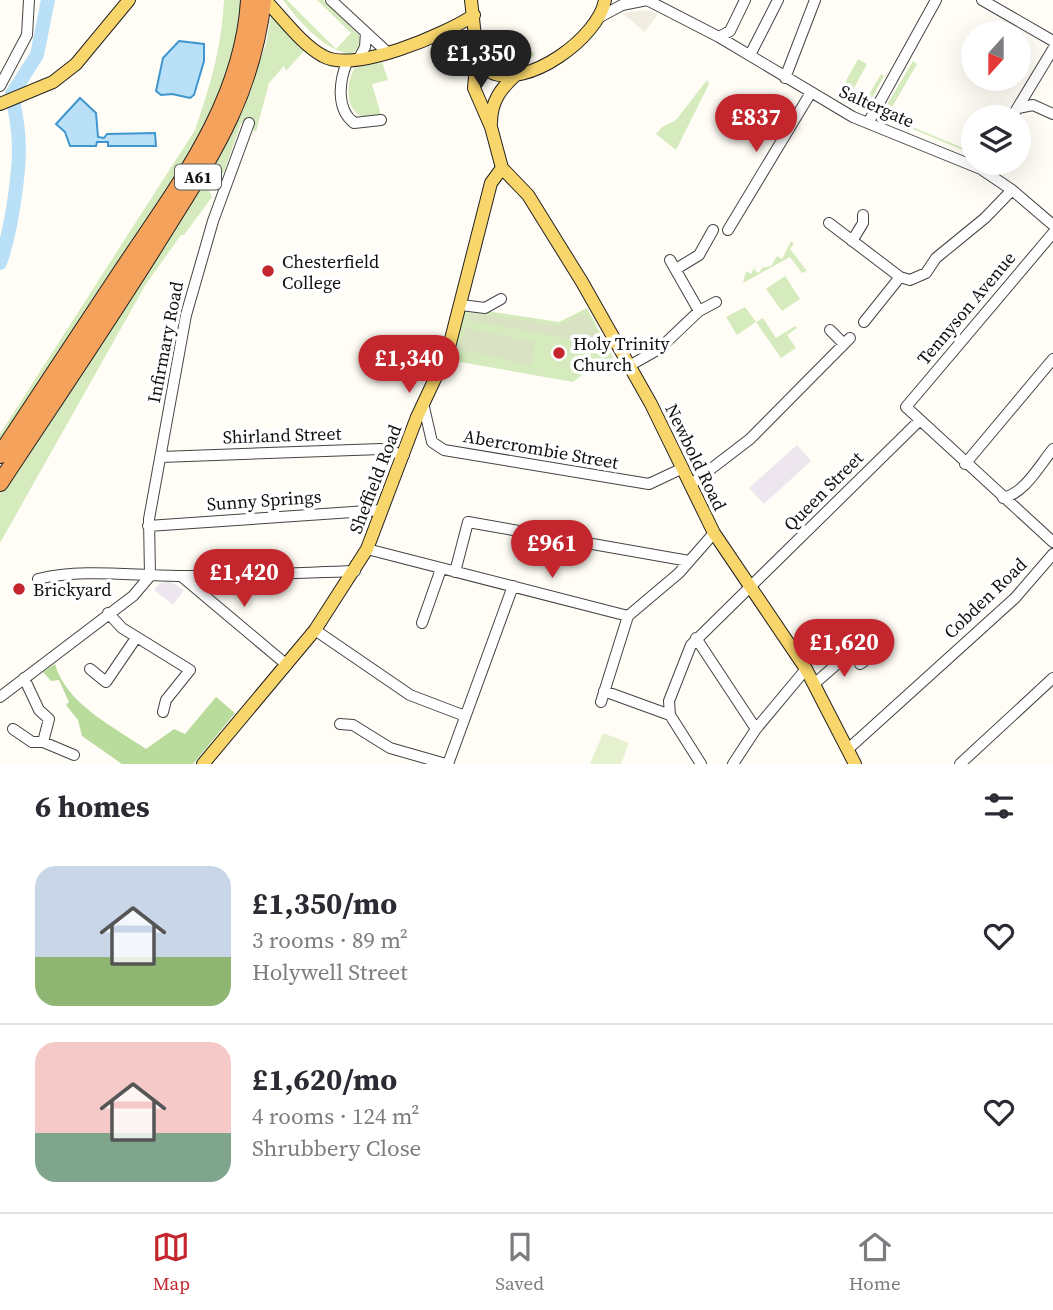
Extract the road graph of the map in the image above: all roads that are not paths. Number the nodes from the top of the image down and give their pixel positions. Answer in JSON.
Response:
{"nodes":[{"id":1,"x":29,"y":0,"type":"edge"},
{"id":2,"x":129,"y":0,"type":"edge"},
{"id":3,"x":249,"y":0,"type":"edge"},
{"id":4,"x":331,"y":0,"type":"edge"},
{"id":5,"x":471,"y":0,"type":"edge"},
{"id":6,"x":605,"y":0,"type":"edge"},
{"id":7,"x":647,"y":0,"type":"edge"},
{"id":8,"x":745,"y":0,"type":"edge"},
{"id":9,"x":778,"y":0,"type":"edge"},
{"id":10,"x":815,"y":0,"type":"edge"},
{"id":11,"x":936,"y":0,"type":"edge"},
{"id":12,"x":982,"y":0,"type":"edge"},
{"id":13,"x":267,"y":2,"type":"edge"},
{"id":14,"x":474,"y":15,"type":"junction"},
{"id":15,"x":598,"y":19,"type":"junction"},
{"id":16,"x":446,"y":29,"type":"junction"},
{"id":17,"x":366,"y":33,"type":"junction"},
{"id":18,"x":719,"y":37,"type":"junction"},
{"id":19,"x":1053,"y":41,"type":"edge"},
{"id":20,"x":1053,"y":49,"type":"edge"},
{"id":21,"x":476,"y":50,"type":"junction"},
{"id":22,"x":387,"y":52,"type":"junction"},
{"id":23,"x":750,"y":55,"type":"junction"},
{"id":24,"x":352,"y":61,"type":"junction"},
{"id":25,"x":518,"y":74,"type":"junction"},
{"id":26,"x":786,"y":78,"type":"junction"},
{"id":27,"x":0,"y":86,"type":"edge"},
{"id":28,"x":810,"y":94,"type":"junction"},
{"id":29,"x":0,"y":102,"type":"edge"},
{"id":30,"x":1020,"y":105,"type":"edge"},
{"id":31,"x":1031,"y":106,"type":"edge"},
{"id":32,"x":1053,"y":114,"type":"edge"},
{"id":33,"x":381,"y":120,"type":"dead end"},
{"id":34,"x":868,"y":122,"type":"junction"},
{"id":35,"x":249,"y":123,"type":"dead end"},
{"id":36,"x":491,"y":127,"type":"junction"},
{"id":37,"x":961,"y":158,"type":"edge"},
{"id":38,"x":502,"y":168,"type":"junction"},
{"id":39,"x":994,"y":175,"type":"edge"},
{"id":40,"x":1012,"y":190,"type":"junction"},
{"id":41,"x":863,"y":215,"type":"dead end"},
{"id":42,"x":829,"y":223,"type":"dead end"},
{"id":43,"x":1053,"y":225,"type":"edge"},
{"id":44,"x":713,"y":230,"type":"dead end"},
{"id":45,"x":728,"y":230,"type":"dead end"},
{"id":46,"x":1053,"y":233,"type":"edge"},
{"id":47,"x":852,"y":241,"type":"junction"},
{"id":48,"x":900,"y":277,"type":"junction"},
{"id":49,"x":500,"y":299,"type":"dead end"},
{"id":50,"x":716,"y":302,"type":"dead end"},
{"id":51,"x":461,"y":305,"type":"junction"},
{"id":52,"x":699,"y":311,"type":"junction"},
{"id":53,"x":864,"y":322,"type":"dead end"},
{"id":54,"x":830,"y":330,"type":"dead end"},
{"id":55,"x":1053,"y":359,"type":"edge"},
{"id":56,"x":629,"y":366,"type":"junction"},
{"id":57,"x":424,"y":403,"type":"junction"},
{"id":58,"x":919,"y":421,"type":"junction"},
{"id":59,"x":1053,"y":449,"type":"edge"},
{"id":60,"x":0,"y":455,"type":"edge"},
{"id":61,"x":404,"y":455,"type":"junction"},
{"id":62,"x":161,"y":457,"type":"junction"},
{"id":63,"x":965,"y":464,"type":"junction"},
{"id":64,"x":683,"y":468,"type":"junction"},
{"id":65,"x":0,"y":482,"type":"edge"},
{"id":66,"x":690,"y":485,"type":"junction"},
{"id":67,"x":1003,"y":498,"type":"junction"},
{"id":68,"x":382,"y":510,"type":"junction"},
{"id":69,"x":148,"y":526,"type":"junction"},
{"id":70,"x":715,"y":533,"type":"junction"},
{"id":71,"x":1053,"y":542,"type":"edge"},
{"id":72,"x":367,"y":550,"type":"junction"},
{"id":73,"x":1053,"y":554,"type":"edge"},
{"id":74,"x":690,"y":561,"type":"junction"},
{"id":75,"x":442,"y":569,"type":"junction"},
{"id":76,"x":355,"y":571,"type":"junction"},
{"id":77,"x":455,"y":572,"type":"junction"},
{"id":78,"x":149,"y":576,"type":"junction"},
{"id":79,"x":181,"y":576,"type":"junction"},
{"id":80,"x":38,"y":579,"type":"dead end"},
{"id":81,"x":513,"y":586,"type":"junction"},
{"id":82,"x":752,"y":586,"type":"junction"},
{"id":83,"x":108,"y":613,"type":"junction"},
{"id":84,"x":628,"y":616,"type":"junction"},
{"id":85,"x":422,"y":623,"type":"dead end"},
{"id":86,"x":315,"y":629,"type":"junction"},
{"id":87,"x":841,"y":637,"type":"dead end"},
{"id":88,"x":136,"y":638,"type":"junction"},
{"id":89,"x":696,"y":638,"type":"junction"},
{"id":90,"x":852,"y":651,"type":"junction"},
{"id":91,"x":860,"y":664,"type":"dead end"},
{"id":92,"x":287,"y":665,"type":"junction"},
{"id":93,"x":90,"y":669,"type":"dead end"},
{"id":94,"x":806,"y":669,"type":"junction"},
{"id":95,"x":24,"y":678,"type":"junction"},
{"id":96,"x":1053,"y":678,"type":"edge"},
{"id":97,"x":814,"y":684,"type":"junction"},
{"id":98,"x":0,"y":697,"type":"edge"},
{"id":99,"x":163,"y":712,"type":"dead end"},
{"id":100,"x":670,"y":715,"type":"junction"},
{"id":101,"x":465,"y":716,"type":"junction"},
{"id":102,"x":340,"y":724,"type":"dead end"},
{"id":103,"x":13,"y":729,"type":"dead end"},
{"id":104,"x":756,"y":729,"type":"junction"},
{"id":105,"x":43,"y":742,"type":"junction"},
{"id":106,"x":847,"y":750,"type":"junction"},
{"id":107,"x":74,"y":755,"type":"dead end"},
{"id":108,"x":203,"y":764,"type":"edge"},
{"id":109,"x":447,"y":764,"type":"edge"},
{"id":110,"x":701,"y":764,"type":"edge"},
{"id":111,"x":733,"y":764,"type":"edge"},
{"id":112,"x":855,"y":764,"type":"edge"},
{"id":113,"x":960,"y":764,"type":"edge"}],
"edges":[{"from":1,"to":27,"type":"street"},
{"from":2,"to":29,"type":"main road"},
{"from":3,"to":60,"type":"highway","number":"A61"},
{"from":4,"to":17,"type":"street"},
{"from":5,"to":14,"type":"main road"},
{"from":6,"to":15,"type":"main road"},
{"from":7,"to":15,"type":"street","name":"Saltergate"},
{"from":7,"to":18,"type":"street","name":"Saltergate"},
{"from":8,"to":18,"type":"street"},
{"from":9,"to":23,"type":"street"},
{"from":10,"to":26,"type":"street"},
{"from":11,"to":34,"type":"street"},
{"from":12,"to":19,"type":"street"},
{"from":13,"to":24,"type":"main road"},
{"from":13,"to":65,"type":"highway","number":"A61"},
{"from":14,"to":16,"type":"main road"},
{"from":14,"to":21,"type":"main road"},
{"from":15,"to":25,"type":"main road"},
{"from":16,"to":21,"type":"main road"},
{"from":16,"to":22,"type":"main road"},
{"from":17,"to":22,"type":"street"},
{"from":17,"to":24,"type":"street"},
{"from":18,"to":23,"type":"street","name":"Saltergate"},
{"from":20,"to":30,"type":"street"},
{"from":21,"to":25,"type":"main road"},
{"from":21,"to":36,"type":"main road"},
{"from":22,"to":24,"type":"main road"},
{"from":23,"to":26,"type":"street","name":"Saltergate"},
{"from":24,"to":33,"type":"street"},
{"from":25,"to":36,"type":"main road"},
{"from":26,"to":28,"type":"street","name":"Saltergate"},
{"from":28,"to":34,"type":"street","name":"Saltergate"},
{"from":28,"to":45,"type":"street"},
{"from":31,"to":32,"type":"street"},
{"from":34,"to":37,"type":"street","name":"Saltergate"},
{"from":35,"to":62,"type":"street","name":"Infirmary Road"},
{"from":36,"to":38,"type":"main road"},
{"from":38,"to":51,"type":"main road","name":"Sheffield Road"},
{"from":38,"to":56,"type":"main road","name":"Newbold Road"},
{"from":39,"to":40,"type":"street","name":"Saltergate"},
{"from":40,"to":43,"type":"street","name":"Saltergate"},
{"from":40,"to":48,"type":"street"},
{"from":41,"to":47,"type":"street"},
{"from":42,"to":47,"type":"street"},
{"from":44,"to":52,"type":"street"},
{"from":46,"to":58,"type":"street","name":"Tennyson Avenue"},
{"from":47,"to":48,"type":"street"},
{"from":48,"to":53,"type":"street"},
{"from":49,"to":51,"type":"street"},
{"from":50,"to":52,"type":"street"},
{"from":51,"to":57,"type":"main road","name":"Sheffield Road"},
{"from":52,"to":56,"type":"street"},
{"from":54,"to":66,"type":"street"},
{"from":55,"to":63,"type":"street"},
{"from":56,"to":64,"type":"main road","name":"Newbold Road"},
{"from":57,"to":61,"type":"main road","name":"Sheffield Road"},
{"from":57,"to":64,"type":"street","name":"Abercrombie Street"},
{"from":58,"to":63,"type":"street"},
{"from":58,"to":82,"type":"street","name":"Queen Street"},
{"from":59,"to":67,"type":"street"},
{"from":61,"to":62,"type":"street","name":"Shirland Street"},
{"from":61,"to":68,"type":"main road","name":"Sheffield Road"},
{"from":62,"to":69,"type":"street","name":"Infirmary Road"},
{"from":63,"to":67,"type":"street"},
{"from":64,"to":66,"type":"main road","name":"Newbold Road"},
{"from":66,"to":70,"type":"main road","name":"Newbold Road"},
{"from":67,"to":71,"type":"street"},
{"from":68,"to":69,"type":"street","name":"Sunny Springs"},
{"from":68,"to":72,"type":"main road","name":"Sheffield Road"},
{"from":69,"to":78,"type":"street","name":"Infirmary Road"},
{"from":70,"to":74,"type":"street"},
{"from":70,"to":82,"type":"main road","name":"Newbold Road"},
{"from":72,"to":75,"type":"street"},
{"from":72,"to":76,"type":"main road","name":"Sheffield Road"},
{"from":73,"to":106,"type":"street","name":"Cobden Road"},
{"from":74,"to":77,"type":"street"},
{"from":74,"to":84,"type":"street"},
{"from":75,"to":77,"type":"street"},
{"from":75,"to":85,"type":"street"},
{"from":76,"to":79,"type":"street"},
{"from":76,"to":86,"type":"main road","name":"Sheffield Road"},
{"from":77,"to":81,"type":"street"},
{"from":78,"to":79,"type":"street"},
{"from":78,"to":80,"type":"street"},
{"from":78,"to":83,"type":"street"},
{"from":79,"to":92,"type":"street"},
{"from":81,"to":84,"type":"street"},
{"from":81,"to":101,"type":"street"},
{"from":82,"to":89,"type":"street","name":"Queen Street"},
{"from":82,"to":94,"type":"main road","name":"Newbold Road"},
{"from":83,"to":88,"type":"street"},
{"from":83,"to":95,"type":"street"},
{"from":84,"to":100,"type":"street"},
{"from":86,"to":92,"type":"main road","name":"Sheffield Road"},
{"from":86,"to":101,"type":"street"},
{"from":87,"to":90,"type":"street"},
{"from":88,"to":93,"type":"street"},
{"from":88,"to":99,"type":"street"},
{"from":89,"to":100,"type":"street"},
{"from":89,"to":104,"type":"street"},
{"from":90,"to":91,"type":"street"},
{"from":90,"to":97,"type":"street"},
{"from":92,"to":108,"type":"main road","name":"Sheffield Road"},
{"from":94,"to":97,"type":"main road","name":"Newbold Road"},
{"from":94,"to":104,"type":"street"},
{"from":95,"to":98,"type":"street"},
{"from":95,"to":105,"type":"street"},
{"from":96,"to":113,"type":"street"},
{"from":97,"to":106,"type":"main road","name":"Newbold Road"},
{"from":100,"to":110,"type":"street"},
{"from":101,"to":109,"type":"street"},
{"from":102,"to":109,"type":"street"},
{"from":103,"to":105,"type":"street"},
{"from":104,"to":111,"type":"street"},
{"from":105,"to":107,"type":"street"},
{"from":106,"to":112,"type":"main road","name":"Newbold Road"}]}
